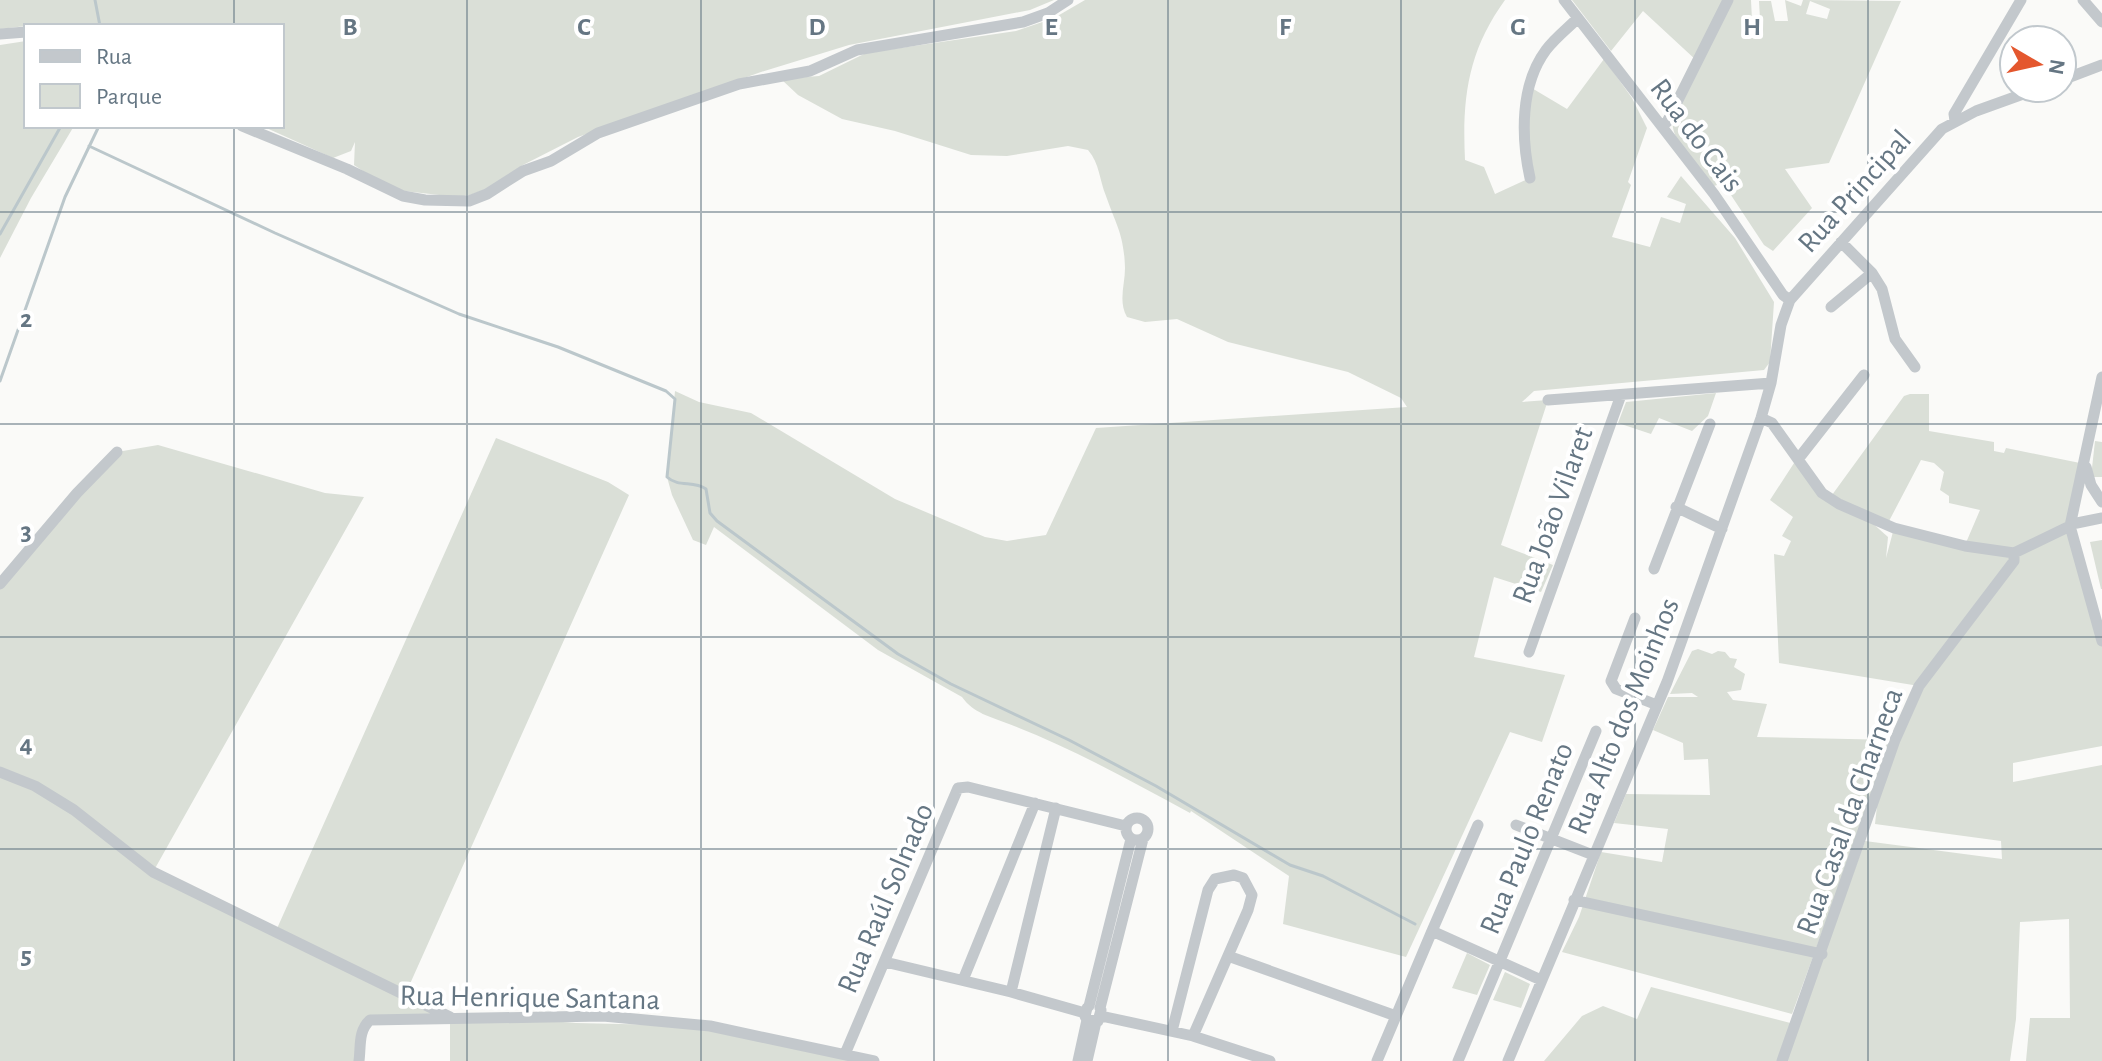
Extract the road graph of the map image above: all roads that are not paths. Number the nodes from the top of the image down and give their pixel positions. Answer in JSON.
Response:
{"nodes":[{"id":1,"x":1068,"y":0,"type":"edge"},
{"id":2,"x":1564,"y":0,"type":"edge"},
{"id":3,"x":1728,"y":0,"type":"edge"},
{"id":4,"x":2021,"y":0,"type":"edge"},
{"id":5,"x":2083,"y":0,"type":"edge"},
{"id":6,"x":1578,"y":18,"type":"junction"},
{"id":7,"x":2102,"y":22,"type":"edge"},
{"id":8,"x":24,"y":32,"type":"edge"},
{"id":9,"x":0,"y":34,"type":"edge"},
{"id":10,"x":2102,"y":65,"type":"edge"},
{"id":11,"x":2078,"y":74,"type":"edge"},
{"id":12,"x":1999,"y":104,"type":"edge"},
{"id":13,"x":1955,"y":121,"type":"junction"},
{"id":14,"x":1662,"y":126,"type":"junction"},
{"id":15,"x":247,"y":128,"type":"edge"},
{"id":16,"x":1530,"y":178,"type":"dead end"},
{"id":17,"x":1841,"y":242,"type":"junction"},
{"id":18,"x":1872,"y":273,"type":"junction"},
{"id":19,"x":1790,"y":300,"type":"junction"},
{"id":20,"x":1831,"y":307,"type":"dead end"},
{"id":21,"x":1915,"y":367,"type":"dead end"},
{"id":22,"x":1864,"y":375,"type":"dead end"},
{"id":23,"x":2102,"y":377,"type":"edge"},
{"id":24,"x":1771,"y":383,"type":"junction"},
{"id":25,"x":1621,"y":395,"type":"junction"},
{"id":26,"x":1548,"y":400,"type":"dead end"},
{"id":27,"x":1761,"y":418,"type":"junction"},
{"id":28,"x":1710,"y":424,"type":"dead end"},
{"id":29,"x":117,"y":452,"type":"dead end"},
{"id":30,"x":1799,"y":458,"type":"junction"},
{"id":31,"x":2085,"y":463,"type":"junction"},
{"id":32,"x":2102,"y":502,"type":"edge"},
{"id":33,"x":1676,"y":507,"type":"junction"},
{"id":34,"x":2102,"y":518,"type":"edge"},
{"id":35,"x":2071,"y":525,"type":"junction"},
{"id":36,"x":1722,"y":529,"type":"junction"},
{"id":37,"x":2014,"y":553,"type":"junction"},
{"id":38,"x":1654,"y":569,"type":"dead end"},
{"id":39,"x":0,"y":584,"type":"edge"},
{"id":40,"x":1635,"y":618,"type":"dead end"},
{"id":41,"x":2102,"y":641,"type":"edge"},
{"id":42,"x":1529,"y":652,"type":"dead end"},
{"id":43,"x":1657,"y":705,"type":"junction"},
{"id":44,"x":1596,"y":731,"type":"dead end"},
{"id":45,"x":0,"y":772,"type":"edge"},
{"id":46,"x":1035,"y":803,"type":"junction"},
{"id":47,"x":1056,"y":808,"type":"junction"},
{"id":48,"x":1478,"y":825,"type":"dead end"},
{"id":49,"x":1516,"y":825,"type":"dead end"},
{"id":50,"x":1126,"y":826,"type":"junction"},
{"id":51,"x":1552,"y":838,"type":"junction"},
{"id":52,"x":1137,"y":839,"type":"junction"},
{"id":53,"x":1593,"y":855,"type":"junction"},
{"id":54,"x":1574,"y":900,"type":"junction"},
{"id":55,"x":1432,"y":931,"type":"junction"},
{"id":56,"x":1822,"y":954,"type":"junction"},
{"id":57,"x":1228,"y":956,"type":"junction"},
{"id":58,"x":885,"y":962,"type":"junction"},
{"id":59,"x":1499,"y":963,"type":"junction"},
{"id":60,"x":963,"y":980,"type":"junction"},
{"id":61,"x":1541,"y":980,"type":"junction"},
{"id":62,"x":1011,"y":992,"type":"junction"},
{"id":63,"x":1093,"y":1014,"type":"junction"},
{"id":64,"x":1396,"y":1016,"type":"junction"},
{"id":65,"x":454,"y":1019,"type":"junction"},
{"id":66,"x":1172,"y":1031,"type":"junction"},
{"id":67,"x":1193,"y":1036,"type":"junction"},
{"id":68,"x":845,"y":1054,"type":"junction"},
{"id":69,"x":359,"y":1061,"type":"edge"},
{"id":70,"x":874,"y":1061,"type":"edge"},
{"id":71,"x":1078,"y":1061,"type":"edge"},
{"id":72,"x":1087,"y":1061,"type":"edge"},
{"id":73,"x":1270,"y":1061,"type":"edge"},
{"id":74,"x":1377,"y":1061,"type":"edge"},
{"id":75,"x":1458,"y":1061,"type":"edge"},
{"id":76,"x":1508,"y":1061,"type":"edge"},
{"id":77,"x":1782,"y":1061,"type":"edge"}],
"edges":[{"from":1,"to":15,"type":"street"},
{"from":2,"to":6,"type":"street","name":"Rua do Cais"},
{"from":3,"to":14,"type":"street"},
{"from":4,"to":13,"type":"street"},
{"from":5,"to":7,"type":"street"},
{"from":6,"to":14,"type":"street","name":"Rua do Cais"},
{"from":6,"to":16,"type":"street"},
{"from":8,"to":9,"type":"street"},
{"from":10,"to":11,"type":"street"},
{"from":12,"to":13,"type":"street","name":"Rua Principal"},
{"from":13,"to":17,"type":"street","name":"Rua Principal"},
{"from":14,"to":19,"type":"street","name":"Rua do Cais"},
{"from":17,"to":18,"type":"street"},
{"from":17,"to":19,"type":"street","name":"Rua Principal"},
{"from":18,"to":20,"type":"street"},
{"from":18,"to":21,"type":"street"},
{"from":19,"to":24,"type":"street","name":"Rua Principal"},
{"from":22,"to":30,"type":"street"},
{"from":23,"to":31,"type":"street"},
{"from":24,"to":25,"type":"street"},
{"from":24,"to":27,"type":"street","name":"Rua Alto dos Moinhos"},
{"from":25,"to":26,"type":"street"},
{"from":25,"to":42,"type":"street","name":"Rua João Vilaret"},
{"from":27,"to":30,"type":"street"},
{"from":27,"to":36,"type":"street","name":"Rua Alto dos Moinhos"},
{"from":28,"to":33,"type":"street"},
{"from":29,"to":39,"type":"street"},
{"from":30,"to":37,"type":"street"},
{"from":31,"to":32,"type":"street"},
{"from":31,"to":35,"type":"street"},
{"from":33,"to":36,"type":"street"},
{"from":33,"to":38,"type":"street"},
{"from":34,"to":35,"type":"street"},
{"from":35,"to":37,"type":"street"},
{"from":35,"to":41,"type":"street"},
{"from":36,"to":43,"type":"street","name":"Rua Alto dos Moinhos"},
{"from":37,"to":56,"type":"street","name":"Rua Casal da Charneca"},
{"from":40,"to":43,"type":"street"},
{"from":43,"to":53,"type":"street","name":"Rua Alto dos Moinhos"},
{"from":44,"to":51,"type":"street","name":"Rua Paulo Renato"},
{"from":45,"to":65,"type":"street"},
{"from":46,"to":47,"type":"street","name":"Rua Raúl Solnado"},
{"from":46,"to":58,"type":"street","name":"Rua Raúl Solnado"},
{"from":46,"to":60,"type":"street"},
{"from":47,"to":50,"type":"street","name":"Rua Raúl Solnado"},
{"from":47,"to":62,"type":"street"},
{"from":48,"to":55,"type":"street"},
{"from":49,"to":51,"type":"street"},
{"from":50,"to":52,"type":"street"},
{"from":50,"to":52,"type":"street"},
{"from":51,"to":53,"type":"street"},
{"from":51,"to":59,"type":"street","name":"Rua Paulo Renato"},
{"from":52,"to":63,"type":"street"},
{"from":53,"to":54,"type":"street","name":"Rua Alto dos Moinhos"},
{"from":54,"to":56,"type":"street"},
{"from":54,"to":61,"type":"street","name":"Rua Alto dos Moinhos"},
{"from":55,"to":59,"type":"street"},
{"from":55,"to":64,"type":"street"},
{"from":56,"to":77,"type":"street","name":"Rua Casal da Charneca"},
{"from":57,"to":64,"type":"street"},
{"from":57,"to":66,"type":"street"},
{"from":57,"to":67,"type":"street"},
{"from":58,"to":60,"type":"street"},
{"from":58,"to":68,"type":"street","name":"Rua Raúl Solnado"},
{"from":59,"to":61,"type":"street"},
{"from":59,"to":75,"type":"street","name":"Rua Paulo Renato"},
{"from":60,"to":62,"type":"street"},
{"from":61,"to":76,"type":"street","name":"Rua Alto dos Moinhos"},
{"from":62,"to":63,"type":"street"},
{"from":63,"to":66,"type":"street"},
{"from":63,"to":71,"type":"street"},
{"from":63,"to":72,"type":"street"},
{"from":64,"to":74,"type":"street"},
{"from":65,"to":68,"type":"street","name":"Rua Henrique Santana"},
{"from":65,"to":69,"type":"street","name":"Rua Henrique Santana"},
{"from":66,"to":67,"type":"street"},
{"from":67,"to":73,"type":"street"},
{"from":68,"to":70,"type":"street","name":"Rua Henrique Santana"}]}
